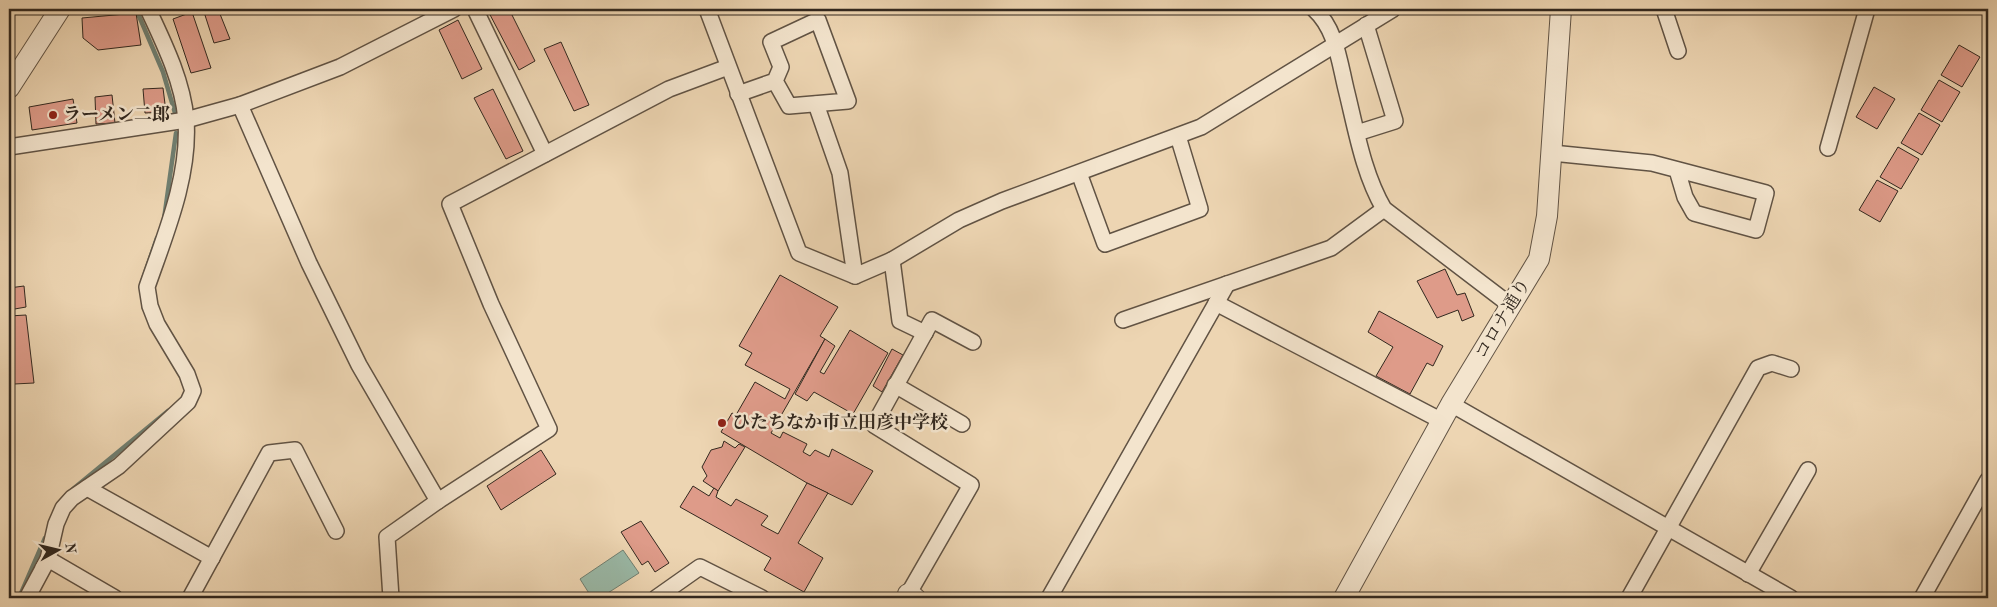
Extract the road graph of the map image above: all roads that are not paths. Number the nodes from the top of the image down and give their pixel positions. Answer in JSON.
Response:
{"nodes":[{"id":1,"x":60,"y":9,"type":"edge"},
{"id":2,"x":148,"y":9,"type":"edge"},
{"id":3,"x":454,"y":9,"type":"edge"},
{"id":4,"x":475,"y":9,"type":"edge"},
{"id":5,"x":707,"y":9,"type":"edge"},
{"id":6,"x":1314,"y":9,"type":"edge"},
{"id":7,"x":1393,"y":9,"type":"edge"},
{"id":8,"x":1561,"y":9,"type":"edge"},
{"id":9,"x":1664,"y":9,"type":"edge"},
{"id":10,"x":1867,"y":9,"type":"edge"},
{"id":11,"x":1366,"y":24,"type":"junction"},
{"id":12,"x":1335,"y":42,"type":"junction"},
{"id":13,"x":1678,"y":51,"type":"dead end"},
{"id":14,"x":728,"y":67,"type":"junction"},
{"id":15,"x":775,"y":81,"type":"junction"},
{"id":16,"x":9,"y":88,"type":"edge"},
{"id":17,"x":738,"y":94,"type":"junction"},
{"id":18,"x":816,"y":104,"type":"junction"},
{"id":19,"x":240,"y":105,"type":"junction"},
{"id":20,"x":186,"y":120,"type":"junction"},
{"id":21,"x":1357,"y":133,"type":"junction"},
{"id":22,"x":1178,"y":136,"type":"junction"},
{"id":23,"x":9,"y":147,"type":"edge"},
{"id":24,"x":1828,"y":148,"type":"dead end"},
{"id":25,"x":1552,"y":153,"type":"junction"},
{"id":26,"x":545,"y":154,"type":"junction"},
{"id":27,"x":1677,"y":170,"type":"junction"},
{"id":28,"x":1079,"y":173,"type":"junction"},
{"id":29,"x":1384,"y":209,"type":"junction"},
{"id":30,"x":892,"y":260,"type":"junction"},
{"id":31,"x":855,"y":276,"type":"junction"},
{"id":32,"x":1227,"y":284,"type":"junction"},
{"id":33,"x":1216,"y":303,"type":"junction"},
{"id":34,"x":1510,"y":305,"type":"junction"},
{"id":35,"x":1123,"y":320,"type":"dead end"},
{"id":36,"x":925,"y":333,"type":"junction"},
{"id":37,"x":973,"y":342,"type":"dead end"},
{"id":38,"x":1791,"y":369,"type":"dead end"},
{"id":39,"x":895,"y":385,"type":"junction"},
{"id":40,"x":1447,"y":412,"type":"junction"},
{"id":41,"x":962,"y":424,"type":"dead end"},
{"id":42,"x":1808,"y":470,"type":"dead end"},
{"id":43,"x":1988,"y":480,"type":"edge"},
{"id":44,"x":88,"y":488,"type":"junction"},
{"id":45,"x":438,"y":501,"type":"junction"},
{"id":46,"x":1669,"y":529,"type":"junction"},
{"id":47,"x":336,"y":531,"type":"dead end"},
{"id":48,"x":212,"y":558,"type":"junction"},
{"id":49,"x":48,"y":559,"type":"junction"},
{"id":50,"x":1748,"y":574,"type":"junction"},
{"id":51,"x":910,"y":597,"type":"edge"},
{"id":52,"x":27,"y":598,"type":"edge"},
{"id":53,"x":115,"y":598,"type":"edge"},
{"id":54,"x":190,"y":598,"type":"edge"},
{"id":55,"x":391,"y":598,"type":"edge"},
{"id":56,"x":656,"y":598,"type":"edge"},
{"id":57,"x":762,"y":598,"type":"edge"},
{"id":58,"x":1049,"y":598,"type":"edge"},
{"id":59,"x":1344,"y":598,"type":"edge"},
{"id":60,"x":1629,"y":598,"type":"edge"},
{"id":61,"x":1791,"y":598,"type":"edge"},
{"id":62,"x":1922,"y":598,"type":"edge"}],
"edges":[{"from":1,"to":16,"type":"street"},
{"from":2,"to":20,"type":"street"},
{"from":3,"to":19,"type":"street"},
{"from":4,"to":26,"type":"street"},
{"from":5,"to":14,"type":"street"},
{"from":6,"to":12,"type":"street"},
{"from":7,"to":11,"type":"street"},
{"from":8,"to":25,"type":"street","name":"コロナ通り"},
{"from":9,"to":13,"type":"street"},
{"from":10,"to":24,"type":"street"},
{"from":11,"to":12,"type":"street"},
{"from":11,"to":21,"type":"street"},
{"from":12,"to":21,"type":"street"},
{"from":12,"to":22,"type":"street"},
{"from":14,"to":17,"type":"street"},
{"from":14,"to":26,"type":"street"},
{"from":15,"to":17,"type":"street"},
{"from":15,"to":18,"type":"street"},
{"from":15,"to":18,"type":"street"},
{"from":17,"to":31,"type":"street"},
{"from":18,"to":31,"type":"street"},
{"from":19,"to":20,"type":"street"},
{"from":19,"to":45,"type":"street"},
{"from":20,"to":23,"type":"street"},
{"from":20,"to":44,"type":"street"},
{"from":21,"to":29,"type":"street"},
{"from":22,"to":28,"type":"street"},
{"from":22,"to":28,"type":"street"},
{"from":25,"to":27,"type":"street"},
{"from":25,"to":34,"type":"street","name":"コロナ通り"},
{"from":26,"to":45,"type":"street"},
{"from":27,"to":27,"type":"street"},
{"from":28,"to":30,"type":"street"},
{"from":29,"to":32,"type":"street"},
{"from":29,"to":34,"type":"street"},
{"from":30,"to":31,"type":"street"},
{"from":30,"to":36,"type":"street"},
{"from":32,"to":33,"type":"street"},
{"from":32,"to":35,"type":"street"},
{"from":33,"to":40,"type":"street"},
{"from":33,"to":58,"type":"street"},
{"from":34,"to":40,"type":"street","name":"コロナ通り"},
{"from":36,"to":37,"type":"street"},
{"from":36,"to":39,"type":"street"},
{"from":38,"to":46,"type":"street"},
{"from":39,"to":41,"type":"street"},
{"from":39,"to":51,"type":"street"},
{"from":40,"to":46,"type":"street"},
{"from":40,"to":59,"type":"street","name":"コロナ通り"},
{"from":42,"to":50,"type":"street"},
{"from":43,"to":62,"type":"street"},
{"from":44,"to":48,"type":"street"},
{"from":44,"to":49,"type":"street"},
{"from":45,"to":55,"type":"street"},
{"from":46,"to":50,"type":"street"},
{"from":46,"to":60,"type":"street"},
{"from":47,"to":48,"type":"street"},
{"from":48,"to":54,"type":"street"},
{"from":49,"to":52,"type":"street"},
{"from":49,"to":53,"type":"street"},
{"from":50,"to":61,"type":"street"},
{"from":56,"to":57,"type":"street"}]}
